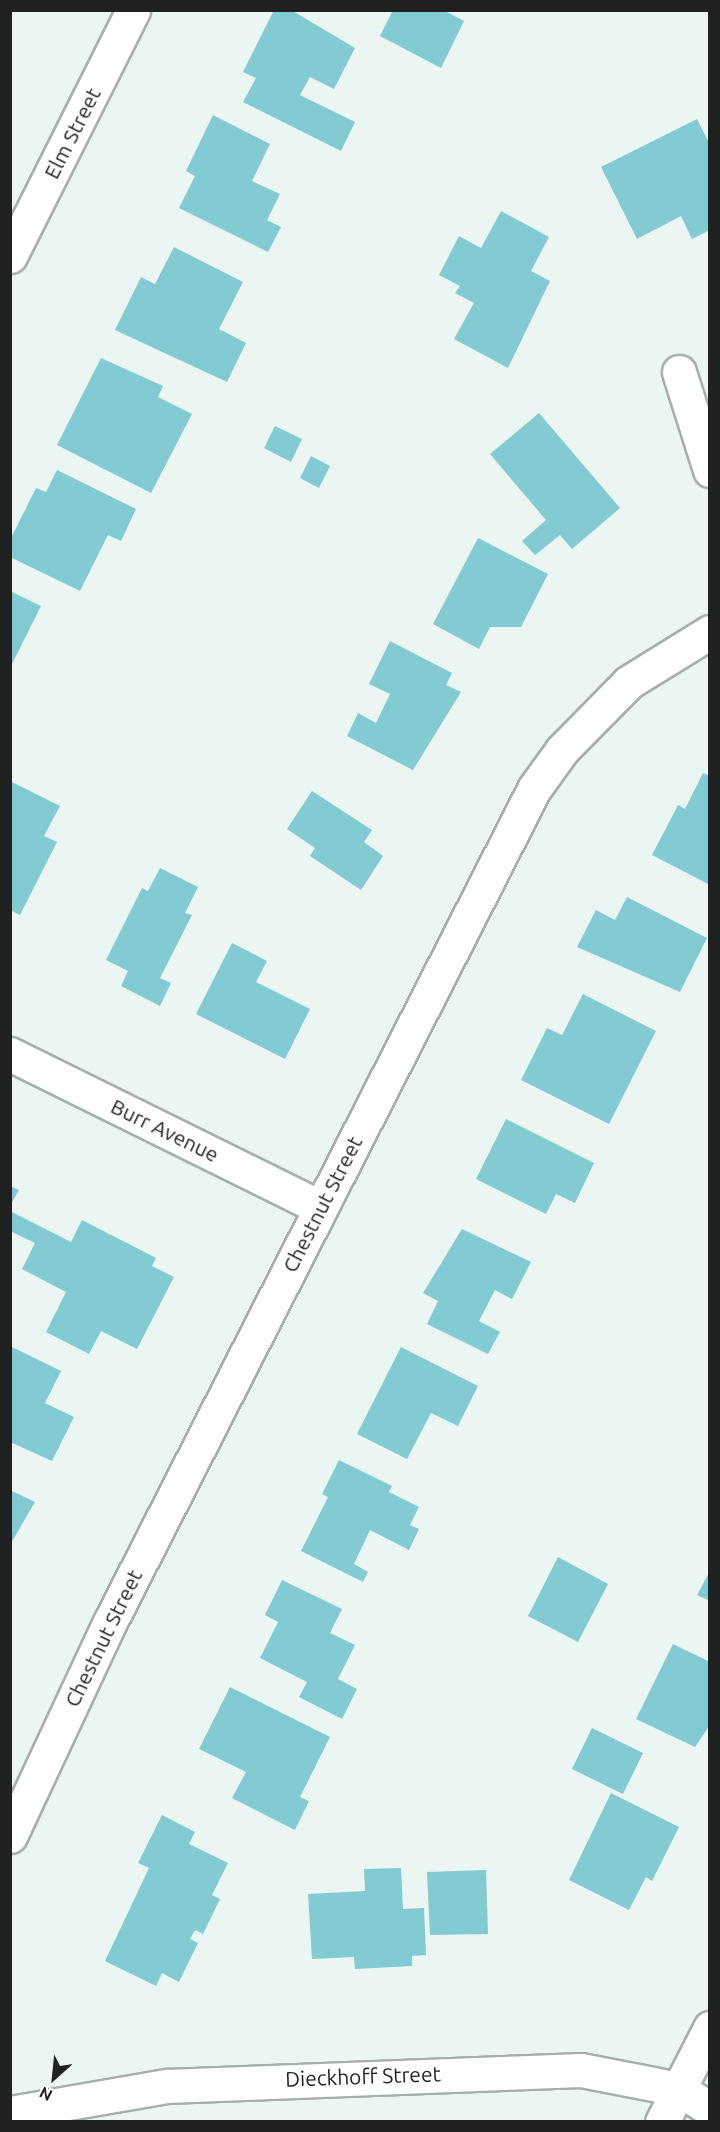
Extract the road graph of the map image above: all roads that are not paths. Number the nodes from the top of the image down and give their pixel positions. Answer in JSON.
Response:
{"nodes":[{"id":1,"x":133,"y":10,"type":"edge"},
{"id":2,"x":10,"y":256,"type":"edge"},
{"id":3,"x":679,"y":372,"type":"dead end"},
{"id":4,"x":710,"y":470,"type":"edge"},
{"id":5,"x":710,"y":632,"type":"edge"},
{"id":6,"x":10,"y":1053,"type":"edge"},
{"id":7,"x":320,"y":1206,"type":"junction"},
{"id":8,"x":10,"y":1836,"type":"edge"},
{"id":9,"x":710,"y":2028,"type":"edge"},
{"id":10,"x":679,"y":2089,"type":"junction"},
{"id":11,"x":710,"y":2109,"type":"edge"},
{"id":12,"x":10,"y":2113,"type":"edge"},
{"id":13,"x":662,"y":2121,"type":"edge"}],
"edges":[{"from":1,"to":2,"type":"street","name":"Elm Street"},
{"from":3,"to":4,"type":"street"},
{"from":5,"to":7,"type":"street","name":"Chestnut Street"},
{"from":6,"to":7,"type":"street","name":"Burr Avenue"},
{"from":7,"to":8,"type":"street","name":"Chestnut Street"},
{"from":9,"to":10,"type":"street"},
{"from":10,"to":11,"type":"street","name":"Dieckhoff Street"},
{"from":10,"to":12,"type":"street","name":"Dieckhoff Street"},
{"from":10,"to":13,"type":"street"}]}
